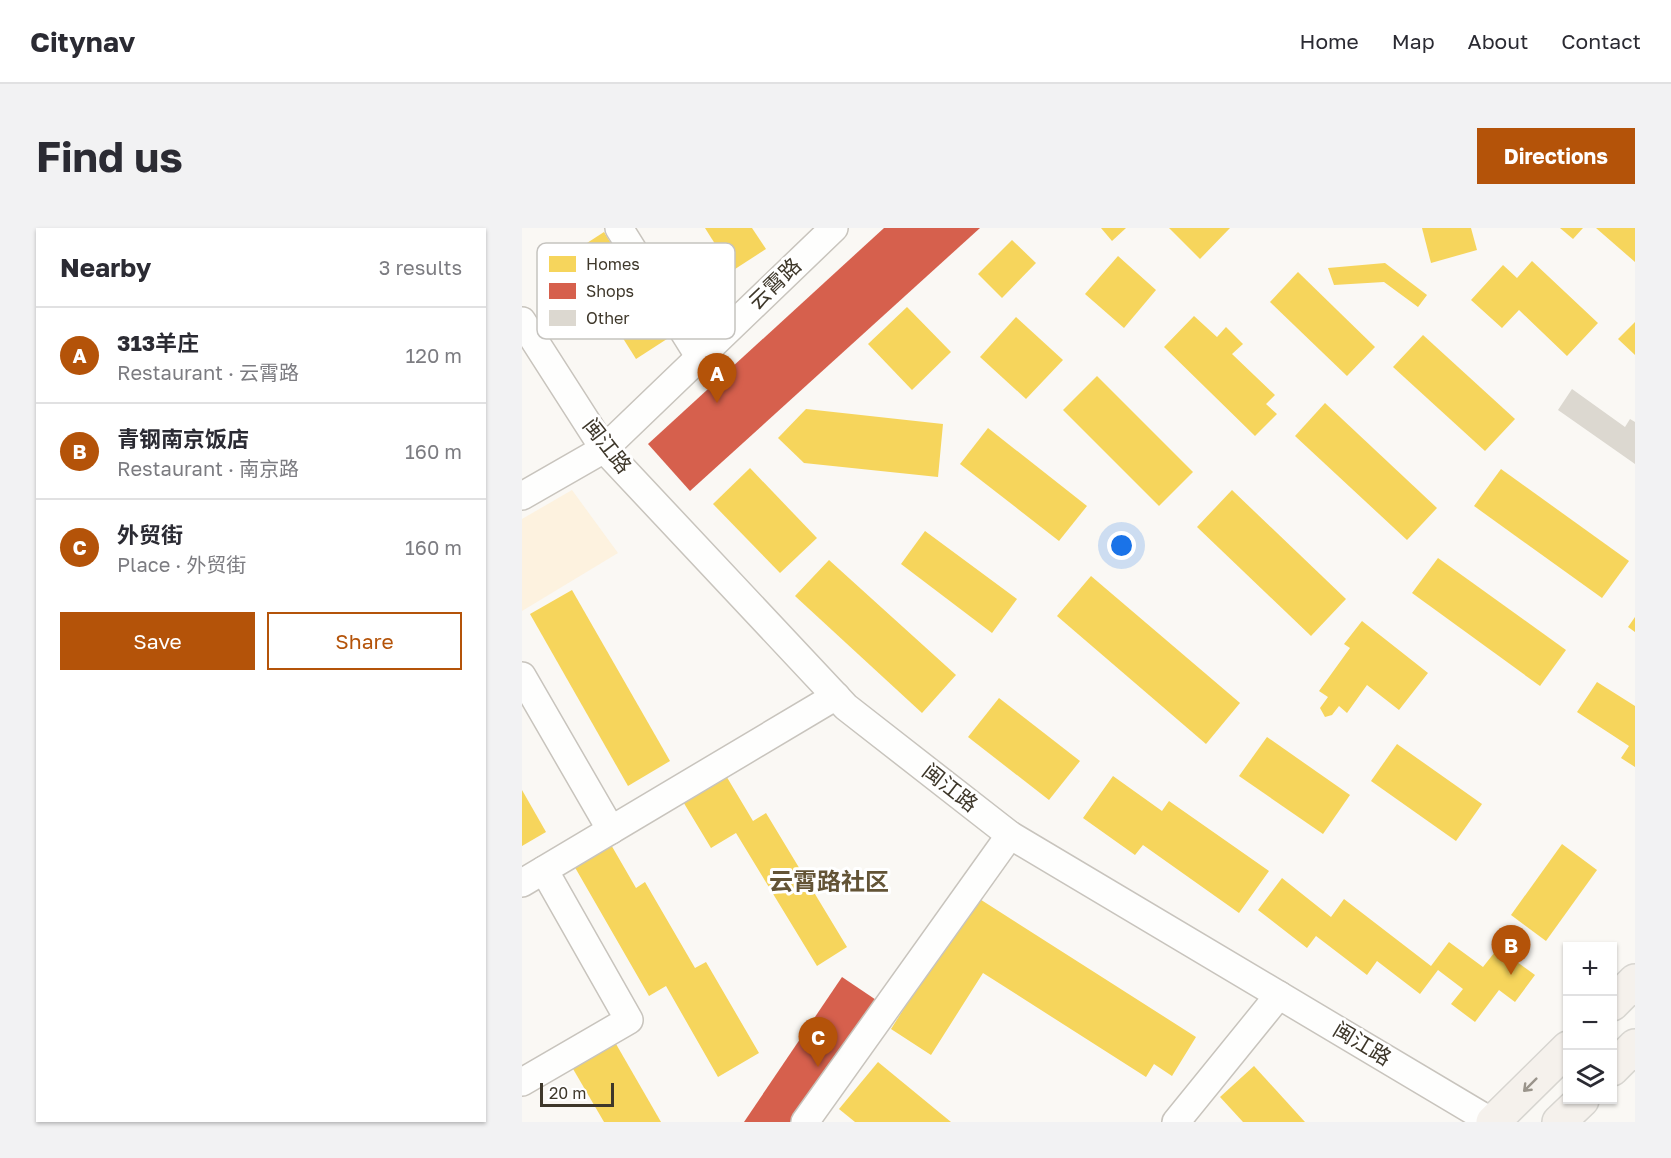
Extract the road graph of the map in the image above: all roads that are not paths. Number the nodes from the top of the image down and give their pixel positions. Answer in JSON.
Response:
{"nodes":[{"id":1,"x":619,"y":228,"type":"edge"},
{"id":2,"x":834,"y":228,"type":"edge"},
{"id":3,"x":628,"y":243,"type":"edge"},
{"id":4,"x":522,"y":321,"type":"edge"},
{"id":5,"x":735,"y":322,"type":"edge"},
{"id":6,"x":688,"y":339,"type":"edge"},
{"id":7,"x":717,"y":339,"type":"edge"},
{"id":8,"x":699,"y":356,"type":"junction"},
{"id":9,"x":604,"y":449,"type":"junction"},
{"id":10,"x":522,"y":496,"type":"edge"},
{"id":11,"x":522,"y":676,"type":"edge"},
{"id":12,"x":836,"y":696,"type":"junction"},
{"id":13,"x":611,"y":830,"type":"junction"},
{"id":14,"x":1010,"y":835,"type":"junction"},
{"id":15,"x":533,"y":877,"type":"edge"},
{"id":16,"x":1635,"y":981,"type":"edge"},
{"id":17,"x":1279,"y":994,"type":"junction"},
{"id":18,"x":1617,"y":999,"type":"edge"},
{"id":19,"x":1635,"y":1046,"type":"edge"},
{"id":20,"x":1566,"y":1050,"type":"edge"},
{"id":21,"x":1617,"y":1064,"type":"edge"},
{"id":22,"x":522,"y":1082,"type":"edge"},
{"id":23,"x":1578,"y":1104,"type":"edge"},
{"id":24,"x":805,"y":1122,"type":"edge"},
{"id":25,"x":1176,"y":1122,"type":"edge"},
{"id":26,"x":1493,"y":1122,"type":"edge"},
{"id":27,"x":1559,"y":1122,"type":"edge"}],
"edges":[{"from":1,"to":3,"type":"street"},
{"from":2,"to":5,"type":"street","name":"云霄路"},
{"from":4,"to":9,"type":"street","name":"闽江路"},
{"from":6,"to":8,"type":"street"},
{"from":7,"to":8,"type":"street","name":"云霄路"},
{"from":8,"to":9,"type":"street","name":"云霄路"},
{"from":9,"to":10,"type":"street","name":"云霄路"},
{"from":9,"to":12,"type":"street","name":"闽江路"},
{"from":11,"to":13,"type":"street"},
{"from":12,"to":13,"type":"street"},
{"from":12,"to":14,"type":"street","name":"闽江路"},
{"from":13,"to":15,"type":"street"},
{"from":14,"to":17,"type":"street","name":"闽江路"},
{"from":14,"to":24,"type":"street"},
{"from":15,"to":22,"type":"street"},
{"from":16,"to":18,"type":"main road"},
{"from":17,"to":25,"type":"street"},
{"from":17,"to":26,"type":"street","name":"闽江路"},
{"from":19,"to":21,"type":"main road"},
{"from":20,"to":26,"type":"main road","one_way":true},
{"from":23,"to":27,"type":"main road"}]}
